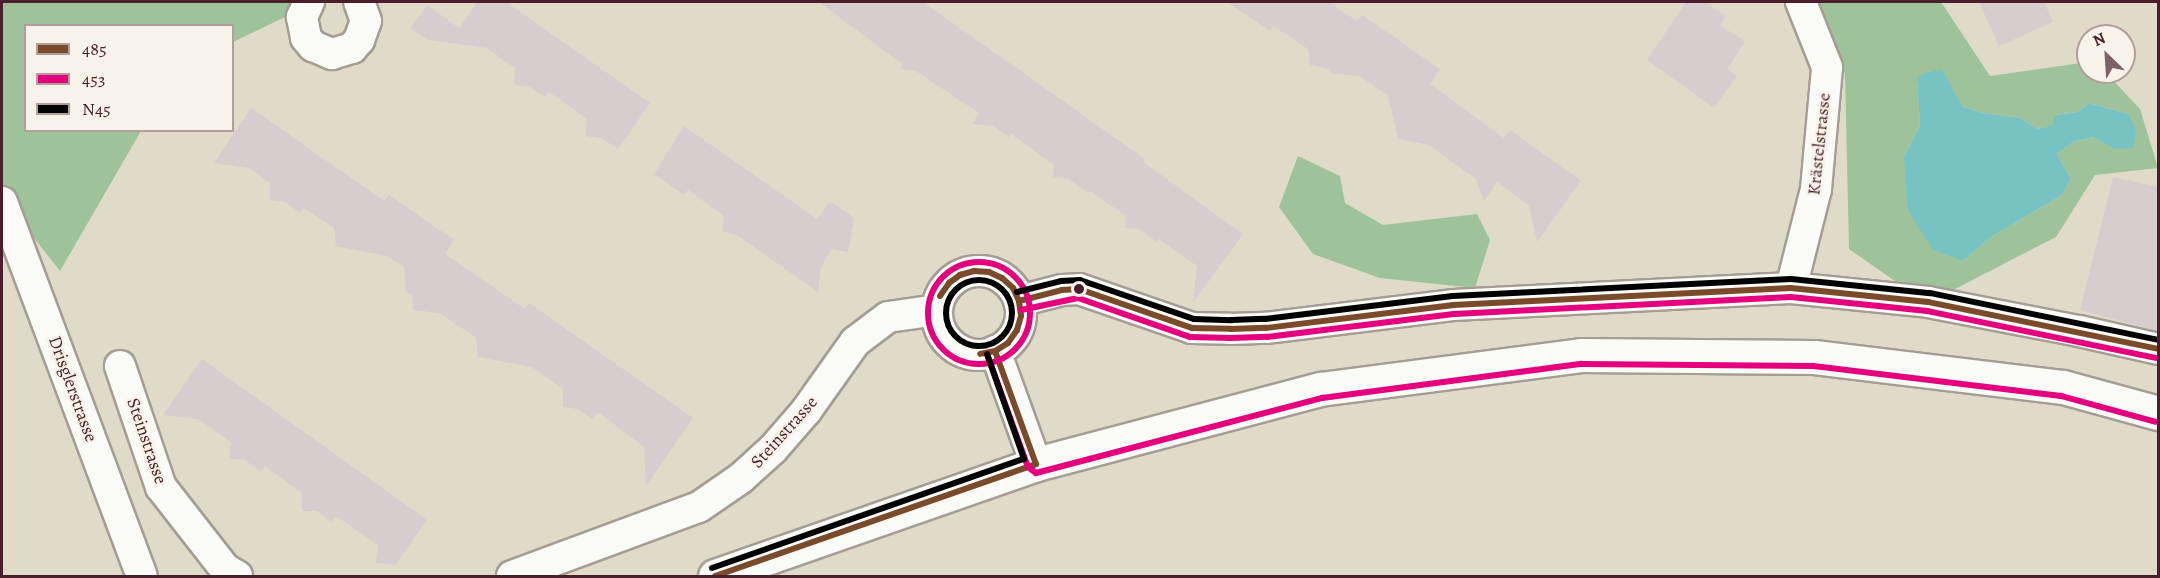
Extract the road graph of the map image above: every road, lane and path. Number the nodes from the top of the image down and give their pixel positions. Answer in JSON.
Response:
{"nodes":[{"id":1,"x":309,"y":2,"type":"edge"},
{"id":2,"x":359,"y":2,"type":"edge"},
{"id":3,"x":1801,"y":2,"type":"edge"},
{"id":4,"x":2,"y":202,"type":"edge"},
{"id":5,"x":1791,"y":288,"type":"junction"},
{"id":6,"x":1019,"y":301,"type":"junction"},
{"id":7,"x":937,"y":310,"type":"junction"},
{"id":8,"x":2158,"y":350,"type":"edge"},
{"id":9,"x":995,"y":351,"type":"junction"},
{"id":10,"x":120,"y":366,"type":"dead end"},
{"id":11,"x":2158,"y":413,"type":"edge"},
{"id":12,"x":1036,"y":464,"type":"junction"},
{"id":13,"x":228,"y":574,"type":"edge"},
{"id":14,"x":142,"y":576,"type":"edge"},
{"id":15,"x":512,"y":576,"type":"edge"},
{"id":16,"x":715,"y":576,"type":"edge"}],
"edges":[{"from":1,"to":2,"type":"street"},
{"from":3,"to":5,"type":"street","name":"Krästelstrasse"},
{"from":4,"to":14,"type":"street","name":"Drisglerstrasse"},
{"from":5,"to":6,"type":"street"},
{"from":5,"to":8,"type":"street"},
{"from":6,"to":7,"type":"street"},
{"from":6,"to":9,"type":"street"},
{"from":7,"to":9,"type":"street"},
{"from":7,"to":15,"type":"street","name":"Steinstrasse"},
{"from":9,"to":12,"type":"street"},
{"from":10,"to":13,"type":"street","name":"Steinstrasse"},
{"from":11,"to":12,"type":"main road"},
{"from":12,"to":16,"type":"main road"}]}
